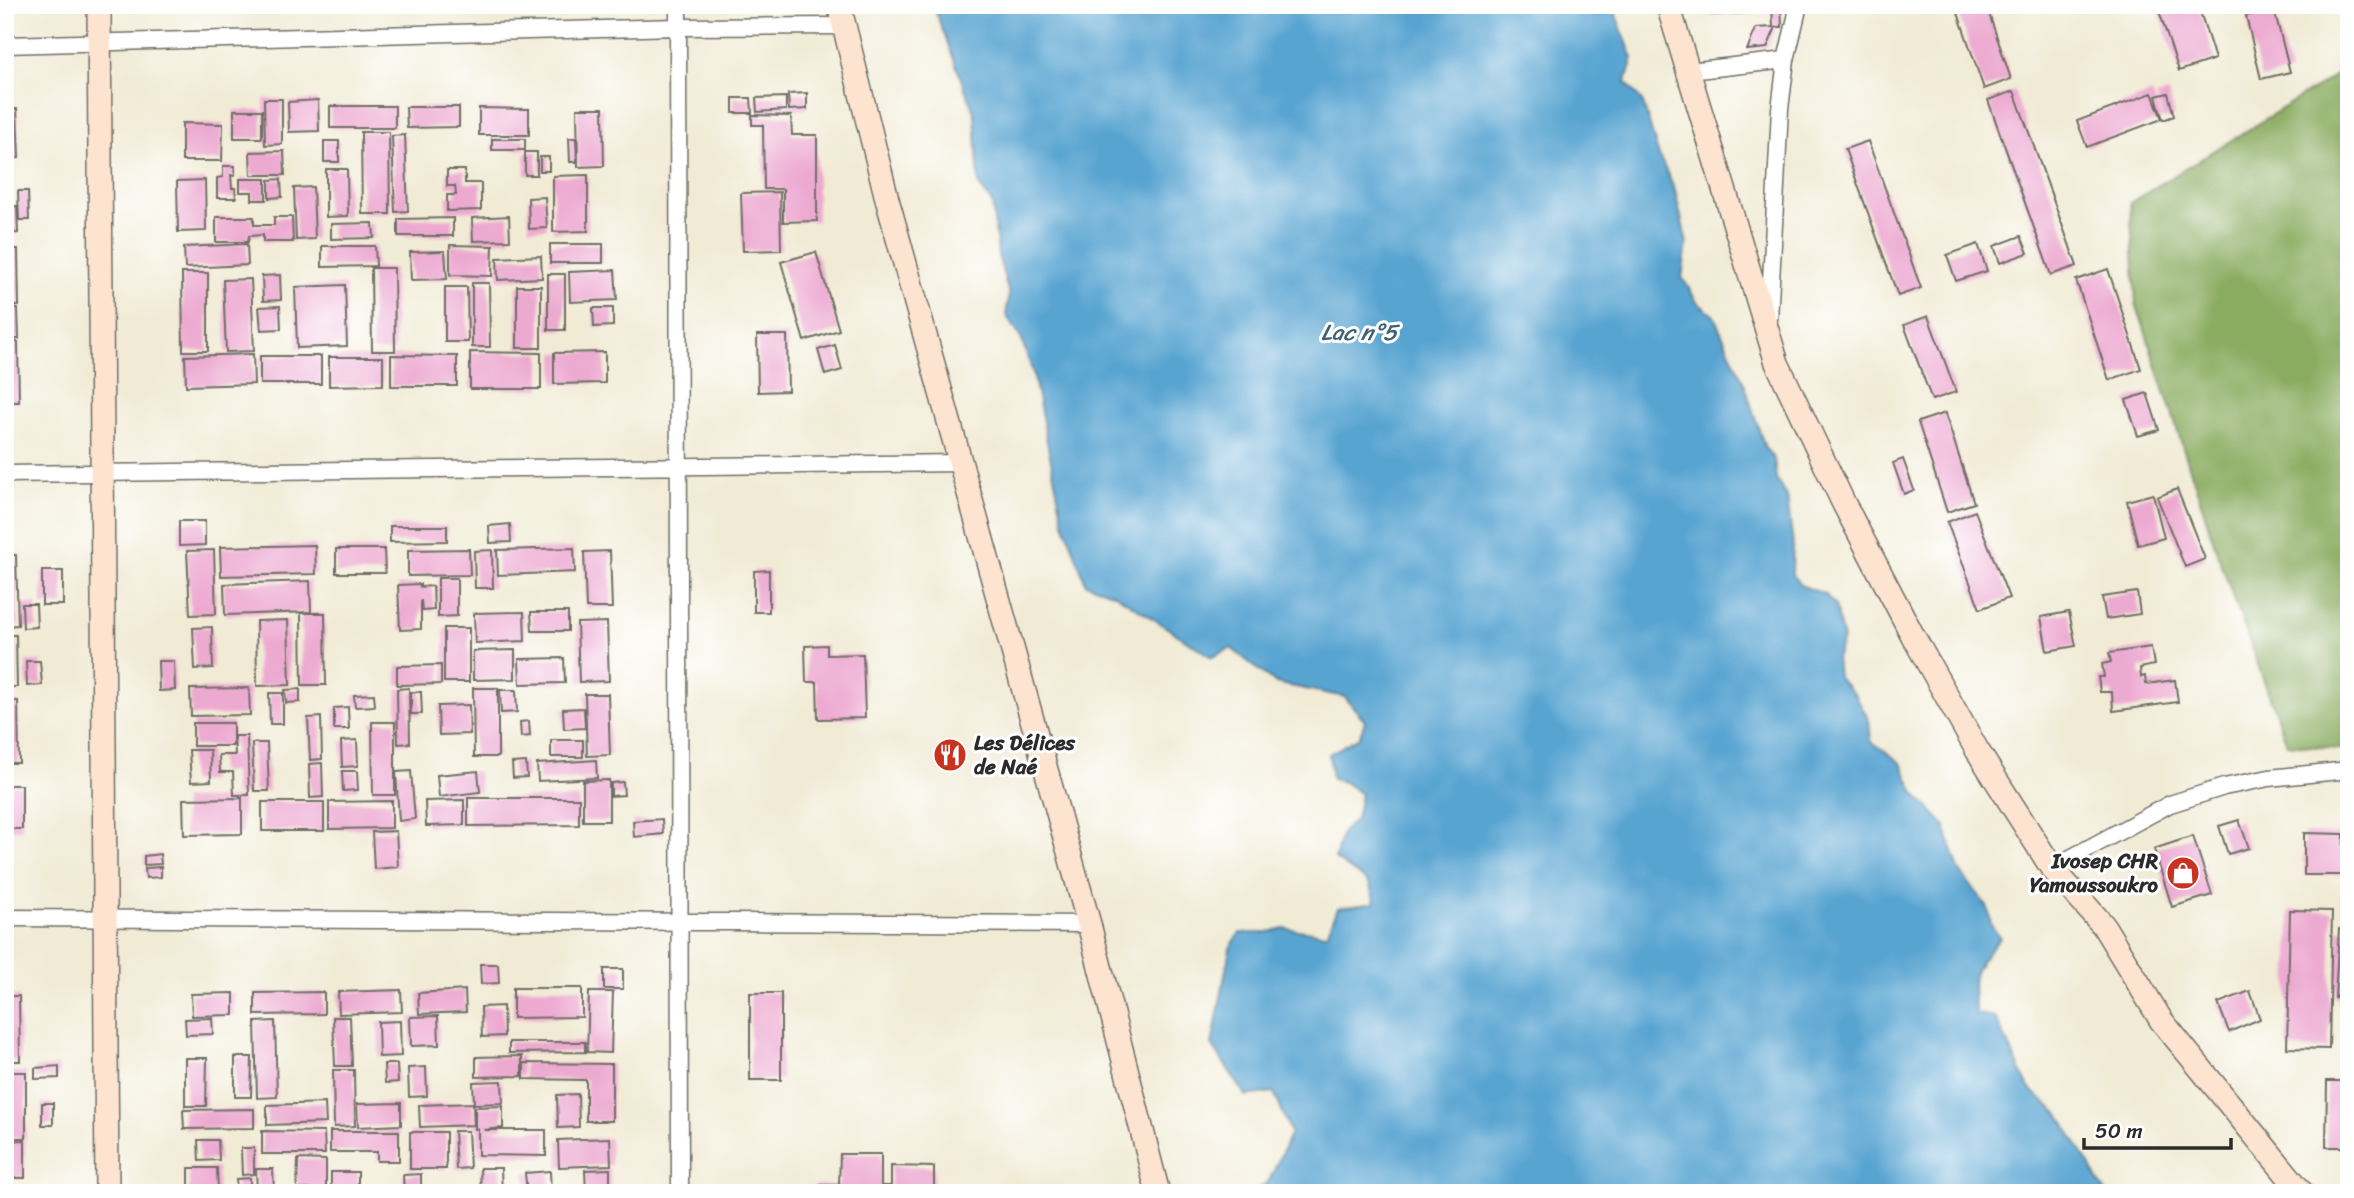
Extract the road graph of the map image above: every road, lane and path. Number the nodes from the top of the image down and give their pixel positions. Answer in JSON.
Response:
{"nodes":[{"id":1,"x":99,"y":5,"type":"edge"},
{"id":2,"x":678,"y":5,"type":"edge"},
{"id":3,"x":1668,"y":5,"type":"edge"},
{"id":4,"x":1799,"y":5,"type":"edge"},
{"id":5,"x":842,"y":16,"type":"edge"},
{"id":6,"x":678,"y":27,"type":"junction"},
{"id":7,"x":100,"y":42,"type":"junction"},
{"id":8,"x":5,"y":45,"type":"edge"},
{"id":9,"x":1786,"y":60,"type":"junction"},
{"id":10,"x":1689,"y":71,"type":"junction"},
{"id":11,"x":1768,"y":340,"type":"junction"},
{"id":12,"x":962,"y":463,"type":"junction"},
{"id":13,"x":679,"y":466,"type":"junction"},
{"id":14,"x":102,"y":472,"type":"junction"},
{"id":15,"x":5,"y":474,"type":"edge"},
{"id":16,"x":2349,"y":770,"type":"edge"},
{"id":17,"x":2052,"y":868,"type":"junction"},
{"id":18,"x":5,"y":918,"type":"edge"},
{"id":19,"x":105,"y":918,"type":"junction"},
{"id":20,"x":680,"y":921,"type":"junction"},
{"id":21,"x":1088,"y":924,"type":"junction"},
{"id":22,"x":107,"y":1193,"type":"edge"},
{"id":23,"x":680,"y":1193,"type":"edge"},
{"id":24,"x":1158,"y":1193,"type":"edge"},
{"id":25,"x":2302,"y":1193,"type":"edge"}],
"edges":[{"from":1,"to":7,"type":"street"},
{"from":2,"to":6,"type":"street"},
{"from":3,"to":10,"type":"street"},
{"from":4,"to":9,"type":"street"},
{"from":5,"to":6,"type":"street"},
{"from":5,"to":12,"type":"street"},
{"from":6,"to":7,"type":"street"},
{"from":6,"to":13,"type":"street"},
{"from":7,"to":8,"type":"street"},
{"from":7,"to":14,"type":"street"},
{"from":9,"to":10,"type":"street"},
{"from":9,"to":11,"type":"street"},
{"from":10,"to":11,"type":"street"},
{"from":11,"to":17,"type":"street"},
{"from":12,"to":13,"type":"street"},
{"from":12,"to":21,"type":"street"},
{"from":13,"to":14,"type":"street"},
{"from":13,"to":20,"type":"street"},
{"from":14,"to":15,"type":"street"},
{"from":14,"to":19,"type":"street"},
{"from":16,"to":17,"type":"street"},
{"from":17,"to":25,"type":"street"},
{"from":18,"to":19,"type":"street"},
{"from":19,"to":20,"type":"street"},
{"from":19,"to":22,"type":"street"},
{"from":20,"to":21,"type":"street"},
{"from":20,"to":23,"type":"street"},
{"from":21,"to":24,"type":"street"}]}
